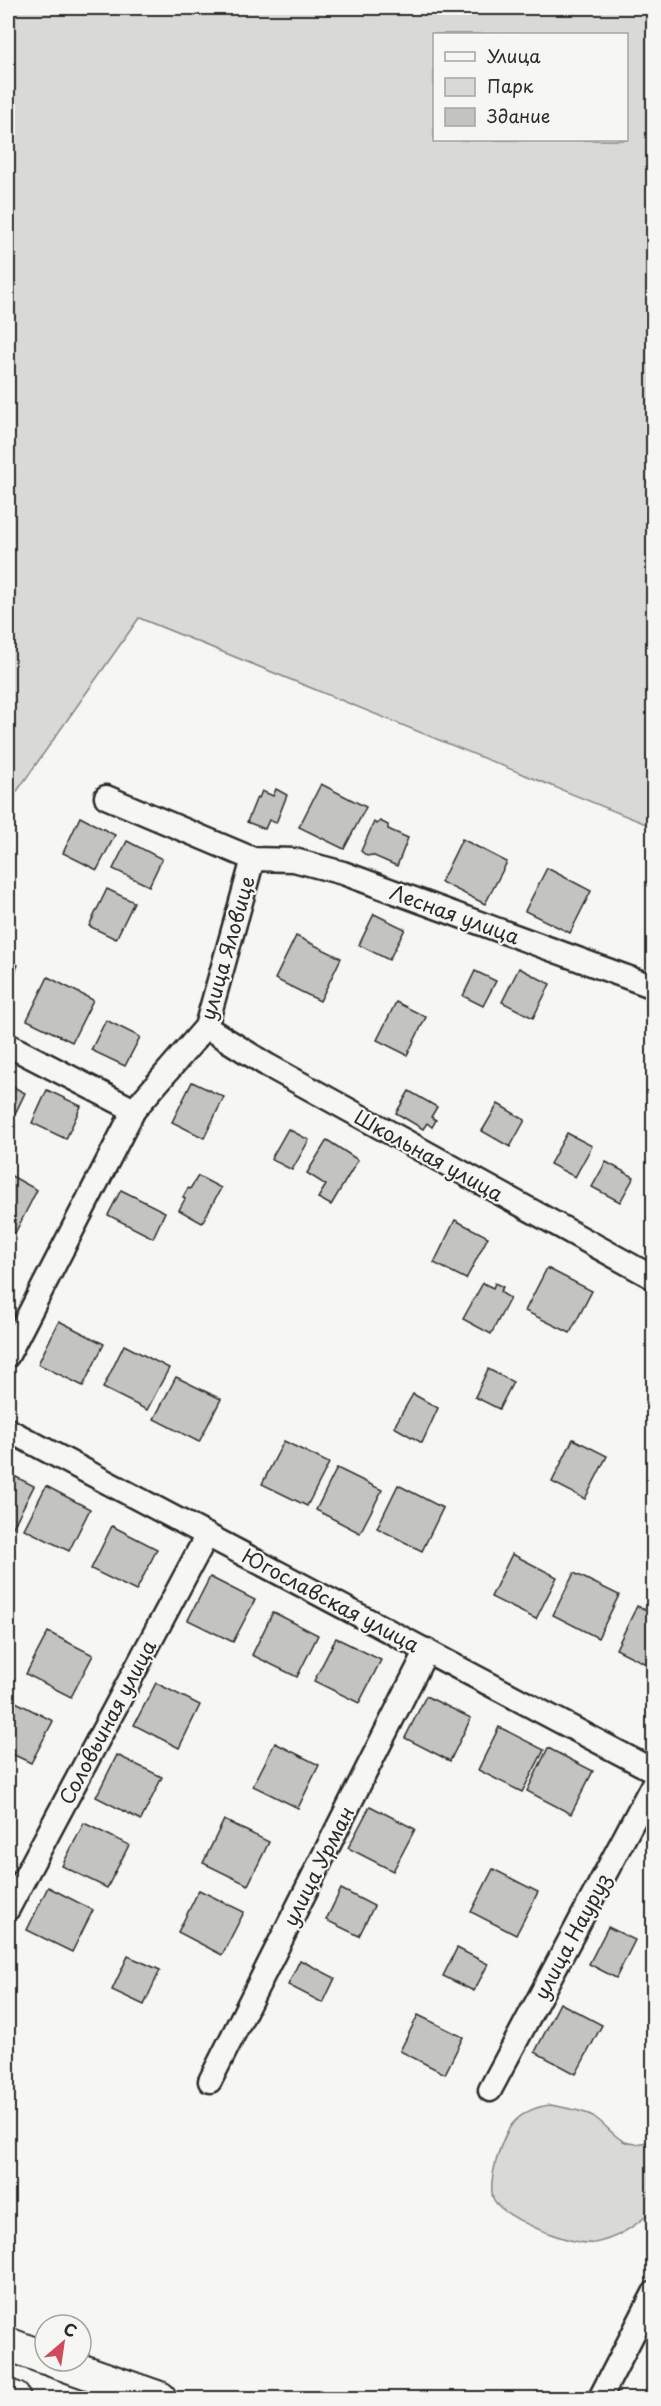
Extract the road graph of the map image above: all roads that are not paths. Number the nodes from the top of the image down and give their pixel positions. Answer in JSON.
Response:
{"nodes":[{"id":1,"x":106,"y":797,"type":"dead end"},
{"id":2,"x":253,"y":859,"type":"junction"},
{"id":3,"x":654,"y":987,"type":"edge"},
{"id":4,"x":206,"y":1027,"type":"junction"},
{"id":5,"x":8,"y":1045,"type":"edge"},
{"id":6,"x":134,"y":1110,"type":"junction"},
{"id":7,"x":654,"y":1278,"type":"edge"},
{"id":8,"x":8,"y":1356,"type":"edge"},
{"id":9,"x":8,"y":1430,"type":"edge"},
{"id":10,"x":207,"y":1535,"type":"junction"},
{"id":11,"x":427,"y":1650,"type":"junction"},
{"id":12,"x":654,"y":1771,"type":"edge"},
{"id":13,"x":654,"y":1782,"type":"edge"},
{"id":14,"x":8,"y":1909,"type":"edge"},
{"id":15,"x":210,"y":2081,"type":"dead end"},
{"id":16,"x":490,"y":2090,"type":"dead end"},
{"id":17,"x":654,"y":2293,"type":"edge"},
{"id":18,"x":8,"y":2344,"type":"edge"},
{"id":19,"x":33,"y":2353,"type":"edge"},
{"id":20,"x":88,"y":2373,"type":"edge"},
{"id":21,"x":8,"y":2396,"type":"edge"},
{"id":22,"x":14,"y":2398,"type":"edge"},
{"id":23,"x":160,"y":2398,"type":"edge"},
{"id":24,"x":600,"y":2398,"type":"edge"}],
"edges":[{"from":1,"to":2,"type":"street","name":"улица Яловице"},
{"from":2,"to":3,"type":"street","name":"Лесная улица"},
{"from":2,"to":4,"type":"street","name":"улица Яловице"},
{"from":4,"to":6,"type":"street","name":"улица Яловице"},
{"from":4,"to":7,"type":"street","name":"Школьная улица"},
{"from":5,"to":6,"type":"street"},
{"from":6,"to":8,"type":"street","name":"улица Яловице"},
{"from":9,"to":10,"type":"street","name":"Югославская улица"},
{"from":10,"to":11,"type":"street","name":"Югославская улица"},
{"from":10,"to":14,"type":"street","name":"Соловьиная улица"},
{"from":11,"to":12,"type":"street","name":"Югославская улица"},
{"from":11,"to":15,"type":"street","name":"улица Урман"},
{"from":13,"to":16,"type":"street","name":"улица Науруз"},
{"from":17,"to":24,"type":"street"},
{"from":18,"to":19,"type":"highway"},
{"from":20,"to":23,"type":"highway"},
{"from":21,"to":22,"type":"highway"}]}
